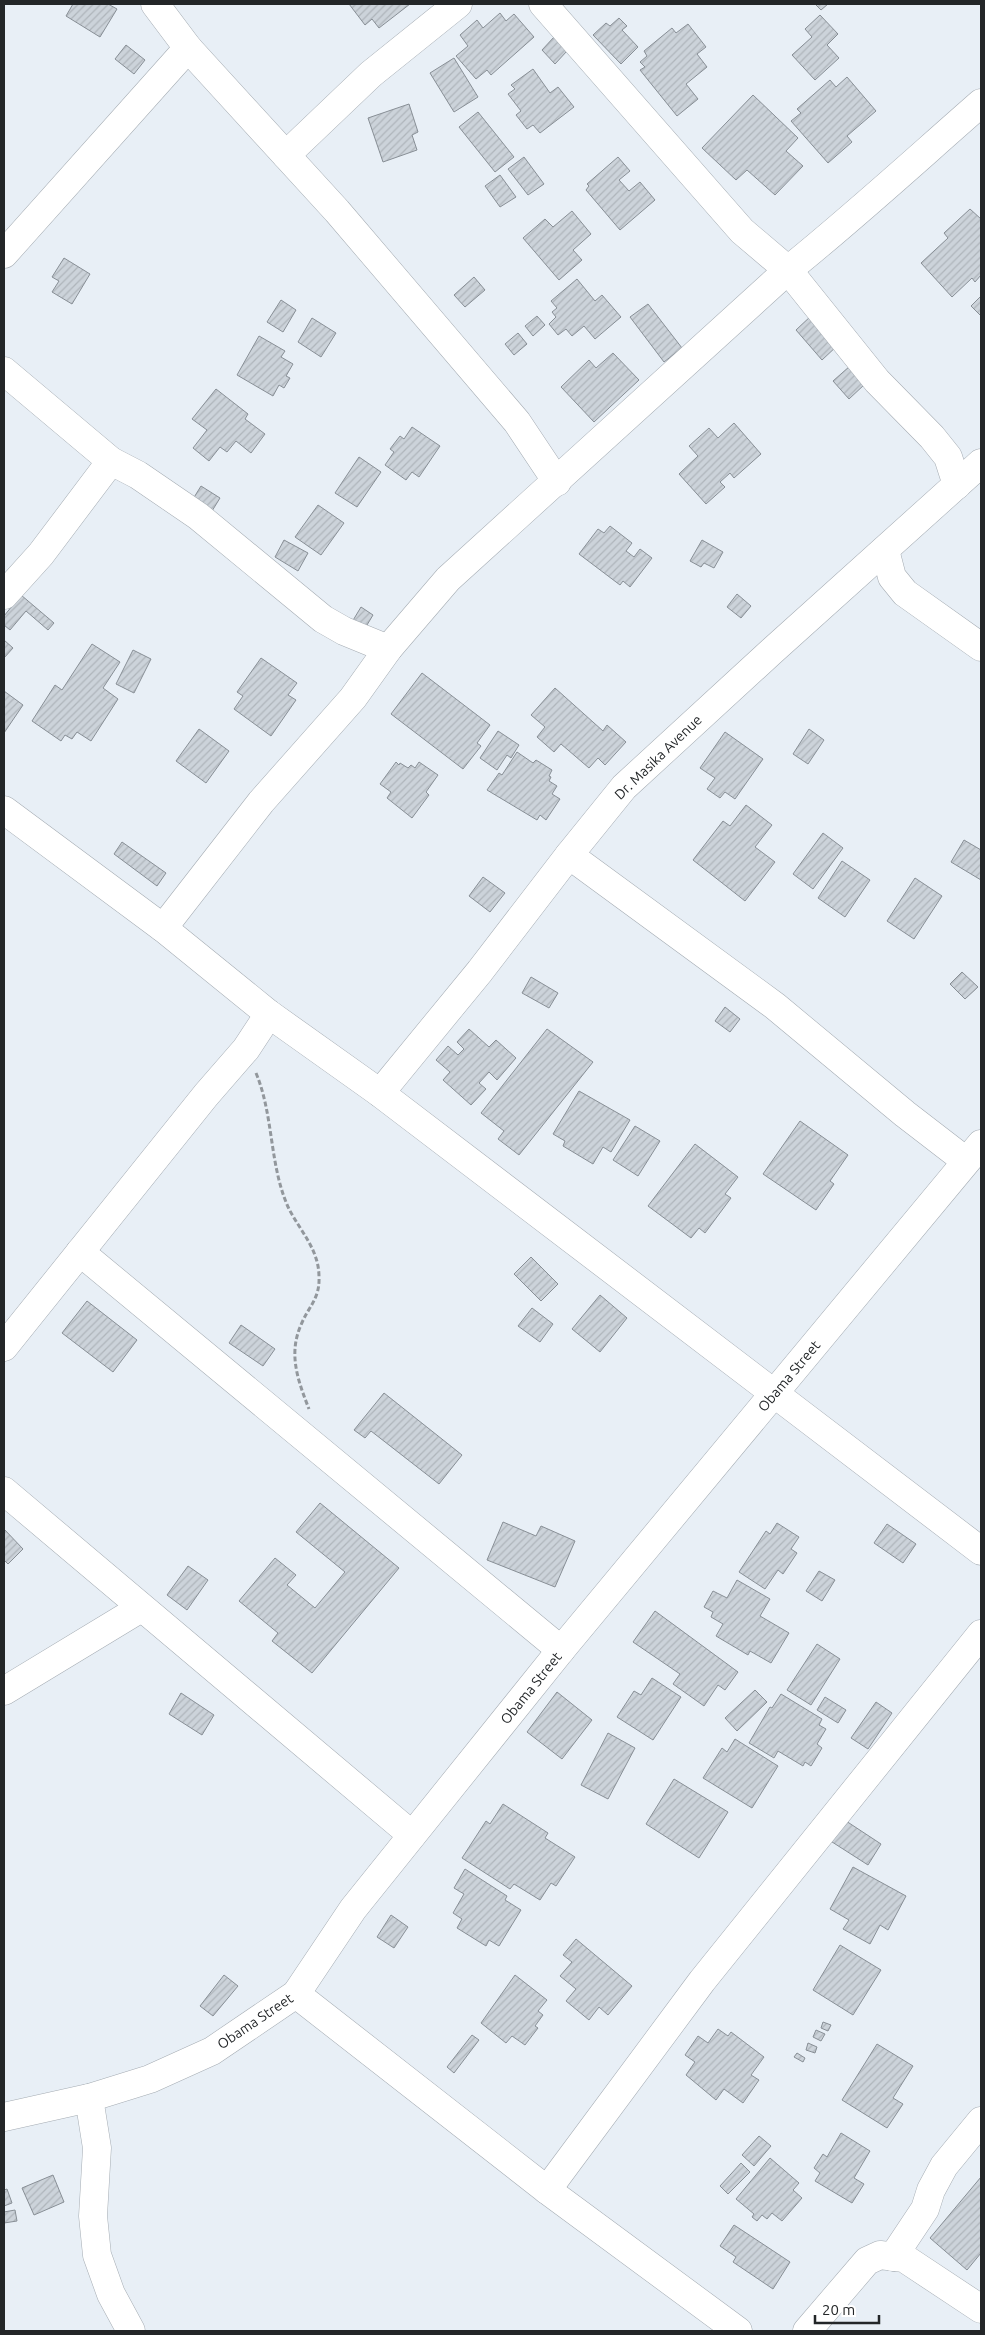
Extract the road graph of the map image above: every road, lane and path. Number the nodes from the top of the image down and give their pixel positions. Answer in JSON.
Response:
{"nodes":[{"id":1,"x":155,"y":4,"type":"edge"},
{"id":2,"x":458,"y":4,"type":"edge"},
{"id":3,"x":558,"y":9,"type":"edge"},
{"id":4,"x":188,"y":48,"type":"junction"},
{"id":5,"x":981,"y":103,"type":"edge"},
{"id":6,"x":286,"y":155,"type":"junction"},
{"id":7,"x":4,"y":254,"type":"edge"},
{"id":8,"x":788,"y":270,"type":"junction"},
{"id":9,"x":4,"y":371,"type":"edge"},
{"id":10,"x":111,"y":460,"type":"junction"},
{"id":11,"x":981,"y":463,"type":"edge"},
{"id":12,"x":557,"y":482,"type":"junction"},
{"id":13,"x":957,"y":485,"type":"junction"},
{"id":14,"x":885,"y":550,"type":"junction"},
{"id":15,"x":4,"y":595,"type":"edge"},
{"id":16,"x":981,"y":646,"type":"edge"},
{"id":17,"x":388,"y":649,"type":"junction"},
{"id":18,"x":4,"y":810,"type":"edge"},
{"id":19,"x":568,"y":855,"type":"junction"},
{"id":20,"x":162,"y":928,"type":"junction"},
{"id":21,"x":269,"y":1014,"type":"junction"},
{"id":22,"x":246,"y":1049,"type":"junction"},
{"id":23,"x":380,"y":1093,"type":"junction"},
{"id":24,"x":974,"y":1152,"type":"edge"},
{"id":25,"x":80,"y":1252,"type":"junction"},
{"id":26,"x":4,"y":1348,"type":"edge"},
{"id":27,"x":774,"y":1394,"type":"junction"},
{"id":28,"x":310,"y":1411,"type":"dead end"},
{"id":29,"x":4,"y":1491,"type":"edge"},
{"id":30,"x":981,"y":1551,"type":"edge"},
{"id":31,"x":141,"y":1608,"type":"junction"},
{"id":32,"x":981,"y":1634,"type":"edge"},
{"id":33,"x":561,"y":1650,"type":"junction"},
{"id":34,"x":4,"y":1691,"type":"edge"},
{"id":35,"x":412,"y":1835,"type":"junction"},
{"id":36,"x":296,"y":1994,"type":"junction"},
{"id":37,"x":89,"y":2098,"type":"junction"},
{"id":38,"x":4,"y":2117,"type":"edge"},
{"id":39,"x":981,"y":2121,"type":"edge"},
{"id":40,"x":547,"y":2190,"type":"junction"},
{"id":41,"x":893,"y":2257,"type":"junction"},
{"id":42,"x":981,"y":2309,"type":"edge"},
{"id":43,"x":131,"y":2331,"type":"edge"},
{"id":44,"x":738,"y":2331,"type":"edge"},
{"id":45,"x":807,"y":2331,"type":"edge"}],
"edges":[{"from":1,"to":4,"type":"street"},
{"from":2,"to":6,"type":"street"},
{"from":3,"to":8,"type":"street"},
{"from":4,"to":6,"type":"street"},
{"from":4,"to":7,"type":"street"},
{"from":5,"to":8,"type":"street"},
{"from":6,"to":12,"type":"street"},
{"from":8,"to":12,"type":"street"},
{"from":8,"to":13,"type":"street"},
{"from":9,"to":10,"type":"street"},
{"from":10,"to":15,"type":"street"},
{"from":10,"to":17,"type":"street"},
{"from":11,"to":13,"type":"street","name":"Dr. Masika Avenue"},
{"from":12,"to":17,"type":"street"},
{"from":13,"to":14,"type":"street","name":"Dr. Masika Avenue"},
{"from":14,"to":16,"type":"street"},
{"from":14,"to":19,"type":"street","name":"Dr. Masika Avenue"},
{"from":17,"to":20,"type":"street"},
{"from":18,"to":20,"type":"street"},
{"from":19,"to":23,"type":"street","name":"Dr. Masika Avenue"},
{"from":19,"to":24,"type":"street"},
{"from":20,"to":21,"type":"street"},
{"from":21,"to":22,"type":"street"},
{"from":21,"to":23,"type":"street"},
{"from":22,"to":25,"type":"street"},
{"from":22,"to":28,"type":"path"},
{"from":23,"to":27,"type":"street"},
{"from":24,"to":27,"type":"street","name":"Obama Street"},
{"from":25,"to":26,"type":"street"},
{"from":25,"to":33,"type":"street"},
{"from":27,"to":30,"type":"street"},
{"from":27,"to":33,"type":"street","name":"Obama Street"},
{"from":29,"to":31,"type":"street"},
{"from":31,"to":34,"type":"street"},
{"from":31,"to":35,"type":"street"},
{"from":32,"to":40,"type":"street"},
{"from":33,"to":35,"type":"street","name":"Obama Street"},
{"from":35,"to":36,"type":"street","name":"Obama Street"},
{"from":36,"to":37,"type":"street","name":"Obama Street"},
{"from":36,"to":40,"type":"street"},
{"from":37,"to":38,"type":"street","name":"Obama Street"},
{"from":37,"to":43,"type":"street"},
{"from":39,"to":41,"type":"street"},
{"from":40,"to":44,"type":"street"},
{"from":41,"to":42,"type":"street"},
{"from":41,"to":45,"type":"street"}]}
